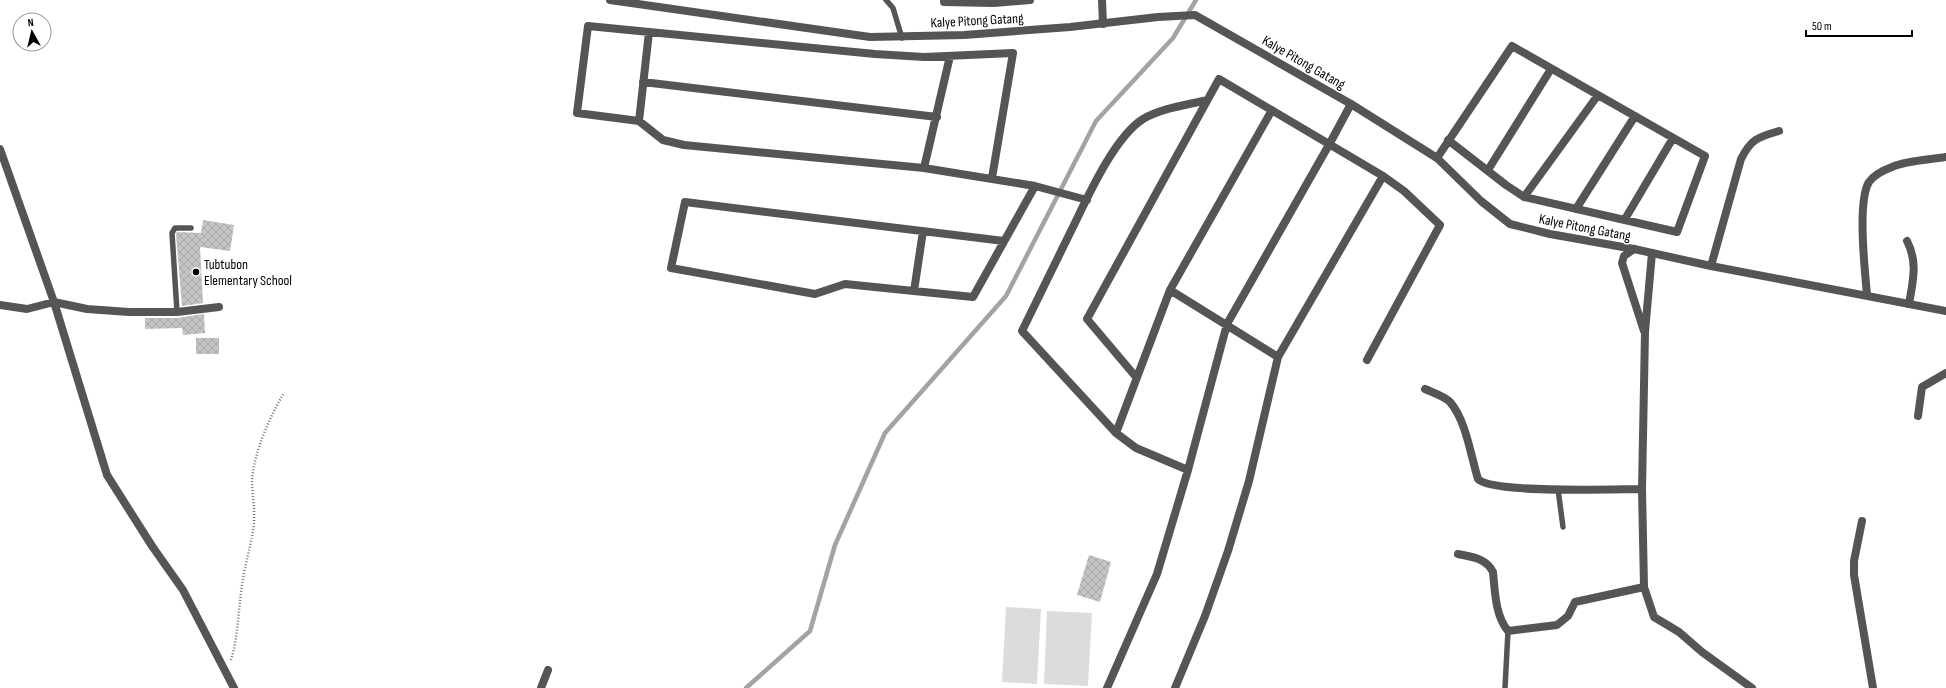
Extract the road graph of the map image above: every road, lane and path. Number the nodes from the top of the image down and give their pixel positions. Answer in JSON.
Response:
{"nodes":[{"id":1,"x":610,"y":0,"type":"edge"},
{"id":2,"x":886,"y":0,"type":"edge"},
{"id":3,"x":944,"y":0,"type":"edge"},
{"id":4,"x":1030,"y":0,"type":"edge"},
{"id":5,"x":1102,"y":0,"type":"edge"},
{"id":6,"x":994,"y":1,"type":"edge"},
{"id":7,"x":1102,"y":24,"type":"junction"},
{"id":8,"x":649,"y":32,"type":"junction"},
{"id":9,"x":902,"y":38,"type":"junction"},
{"id":10,"x":950,"y":56,"type":"junction"},
{"id":11,"x":1551,"y":69,"type":"junction"},
{"id":12,"x":643,"y":82,"type":"junction"},
{"id":13,"x":1598,"y":96,"type":"junction"},
{"id":14,"x":1207,"y":100,"type":"junction"},
{"id":15,"x":1351,"y":104,"type":"junction"},
{"id":16,"x":1272,"y":110,"type":"junction"},
{"id":17,"x":1635,"y":116,"type":"junction"},
{"id":18,"x":937,"y":117,"type":"junction"},
{"id":19,"x":639,"y":121,"type":"junction"},
{"id":20,"x":1779,"y":131,"type":"dead end"},
{"id":21,"x":1673,"y":138,"type":"junction"},
{"id":22,"x":1448,"y":140,"type":"junction"},
{"id":23,"x":1330,"y":143,"type":"junction"},
{"id":24,"x":0,"y":150,"type":"edge"},
{"id":25,"x":1946,"y":157,"type":"edge"},
{"id":26,"x":1437,"y":158,"type":"junction"},
{"id":27,"x":924,"y":168,"type":"junction"},
{"id":28,"x":1488,"y":170,"type":"junction"},
{"id":29,"x":1383,"y":176,"type":"junction"},
{"id":30,"x":992,"y":178,"type":"junction"},
{"id":31,"x":1035,"y":186,"type":"junction"},
{"id":32,"x":1524,"y":196,"type":"junction"},
{"id":33,"x":1087,"y":200,"type":"junction"},
{"id":34,"x":1576,"y":209,"type":"junction"},
{"id":35,"x":1625,"y":219,"type":"junction"},
{"id":36,"x":190,"y":228,"type":"dead end"},
{"id":37,"x":924,"y":231,"type":"junction"},
{"id":38,"x":1004,"y":240,"type":"junction"},
{"id":39,"x":1907,"y":241,"type":"dead end"},
{"id":40,"x":1634,"y":249,"type":"junction"},
{"id":41,"x":1652,"y":253,"type":"junction"},
{"id":42,"x":1711,"y":266,"type":"junction"},
{"id":43,"x":1170,"y":290,"type":"junction"},
{"id":44,"x":914,"y":291,"type":"junction"},
{"id":45,"x":1867,"y":295,"type":"junction"},
{"id":46,"x":54,"y":302,"type":"junction"},
{"id":47,"x":1909,"y":304,"type":"junction"},
{"id":48,"x":0,"y":305,"type":"edge"},
{"id":49,"x":219,"y":307,"type":"dead end"},
{"id":50,"x":1946,"y":311,"type":"edge"},
{"id":51,"x":177,"y":312,"type":"junction"},
{"id":52,"x":1227,"y":324,"type":"junction"},
{"id":53,"x":1645,"y":332,"type":"junction"},
{"id":54,"x":1278,"y":357,"type":"junction"},
{"id":55,"x":1367,"y":360,"type":"dead end"},
{"id":56,"x":1946,"y":373,"type":"edge"},
{"id":57,"x":1136,"y":377,"type":"junction"},
{"id":58,"x":1425,"y":389,"type":"dead end"},
{"id":59,"x":284,"y":393,"type":"dead end"},
{"id":60,"x":1918,"y":416,"type":"dead end"},
{"id":61,"x":1116,"y":433,"type":"junction"},
{"id":62,"x":1188,"y":470,"type":"junction"},
{"id":63,"x":1558,"y":489,"type":"junction"},
{"id":64,"x":1642,"y":489,"type":"junction"},
{"id":65,"x":1862,"y":521,"type":"dead end"},
{"id":66,"x":1563,"y":527,"type":"dead end"},
{"id":67,"x":1458,"y":554,"type":"dead end"},
{"id":68,"x":1644,"y":587,"type":"junction"},
{"id":69,"x":1508,"y":631,"type":"junction"},
{"id":70,"x":548,"y":670,"type":"dead end"},
{"id":71,"x":227,"y":674,"type":"junction"},
{"id":72,"x":234,"y":688,"type":"edge"},
{"id":73,"x":541,"y":688,"type":"edge"},
{"id":74,"x":1107,"y":688,"type":"edge"},
{"id":75,"x":1175,"y":688,"type":"edge"},
{"id":76,"x":1505,"y":688,"type":"edge"},
{"id":77,"x":1752,"y":688,"type":"edge"},
{"id":78,"x":1873,"y":688,"type":"edge"}],
"edges":[{"from":1,"to":9,"type":"street","name":"Kalye Pitong Gatang"},
{"from":2,"to":9,"type":"lane"},
{"from":3,"to":6,"type":"street"},
{"from":4,"to":6,"type":"street"},
{"from":5,"to":7,"type":"street"},
{"from":7,"to":9,"type":"street","name":"Kalye Pitong Gatang"},
{"from":7,"to":15,"type":"street","name":"Kalye Pitong Gatang"},
{"from":8,"to":10,"type":"street"},
{"from":8,"to":12,"type":"street"},
{"from":8,"to":19,"type":"street"},
{"from":10,"to":18,"type":"street"},
{"from":10,"to":30,"type":"street"},
{"from":11,"to":13,"type":"street"},
{"from":11,"to":22,"type":"street"},
{"from":11,"to":28,"type":"street"},
{"from":12,"to":18,"type":"street"},
{"from":12,"to":19,"type":"street"},
{"from":13,"to":17,"type":"street"},
{"from":13,"to":32,"type":"street"},
{"from":14,"to":16,"type":"street"},
{"from":14,"to":33,"type":"street"},
{"from":14,"to":57,"type":"street"},
{"from":15,"to":23,"type":"street"},
{"from":15,"to":26,"type":"street","name":"Kalye Pitong Gatang"},
{"from":16,"to":23,"type":"street"},
{"from":16,"to":43,"type":"street"},
{"from":17,"to":21,"type":"street"},
{"from":17,"to":34,"type":"street"},
{"from":18,"to":27,"type":"street"},
{"from":19,"to":27,"type":"street"},
{"from":20,"to":42,"type":"street"},
{"from":21,"to":35,"type":"street"},
{"from":21,"to":35,"type":"street"},
{"from":22,"to":26,"type":"street"},
{"from":22,"to":28,"type":"street"},
{"from":23,"to":29,"type":"street"},
{"from":23,"to":52,"type":"street"},
{"from":24,"to":46,"type":"street"},
{"from":25,"to":45,"type":"street"},
{"from":26,"to":40,"type":"street","name":"Kalye Pitong Gatang"},
{"from":27,"to":30,"type":"street"},
{"from":28,"to":32,"type":"street"},
{"from":29,"to":54,"type":"street"},
{"from":29,"to":55,"type":"street"},
{"from":30,"to":31,"type":"street"},
{"from":31,"to":33,"type":"street"},
{"from":31,"to":38,"type":"street"},
{"from":32,"to":34,"type":"street"},
{"from":33,"to":61,"type":"street"},
{"from":34,"to":35,"type":"street"},
{"from":36,"to":51,"type":"lane"},
{"from":37,"to":38,"type":"street"},
{"from":37,"to":44,"type":"street"},
{"from":37,"to":44,"type":"street"},
{"from":38,"to":44,"type":"street"},
{"from":39,"to":47,"type":"street"},
{"from":40,"to":41,"type":"street","name":"Kalye Pitong Gatang"},
{"from":40,"to":53,"type":"street"},
{"from":41,"to":42,"type":"street","name":"Kalye Pitong Gatang"},
{"from":41,"to":53,"type":"street"},
{"from":42,"to":45,"type":"street","name":"Kalye Pitong Gatang"},
{"from":43,"to":52,"type":"street"},
{"from":43,"to":57,"type":"street"},
{"from":45,"to":47,"type":"street","name":"Kalye Pitong Gatang"},
{"from":46,"to":48,"type":"street"},
{"from":46,"to":51,"type":"street"},
{"from":46,"to":71,"type":"street"},
{"from":47,"to":50,"type":"street","name":"Kalye Pitong Gatang"},
{"from":49,"to":51,"type":"street"},
{"from":52,"to":54,"type":"street"},
{"from":52,"to":62,"type":"street"},
{"from":53,"to":64,"type":"street"},
{"from":54,"to":75,"type":"street"},
{"from":56,"to":60,"type":"street"},
{"from":57,"to":61,"type":"street"},
{"from":58,"to":63,"type":"street"},
{"from":59,"to":71,"type":"path"},
{"from":61,"to":62,"type":"street"},
{"from":62,"to":74,"type":"street"},
{"from":63,"to":64,"type":"street"},
{"from":63,"to":66,"type":"lane"},
{"from":64,"to":68,"type":"street"},
{"from":65,"to":78,"type":"street"},
{"from":67,"to":69,"type":"street"},
{"from":68,"to":69,"type":"street"},
{"from":68,"to":77,"type":"street"},
{"from":69,"to":76,"type":"lane"},
{"from":70,"to":73,"type":"street"},
{"from":71,"to":72,"type":"street"}]}
